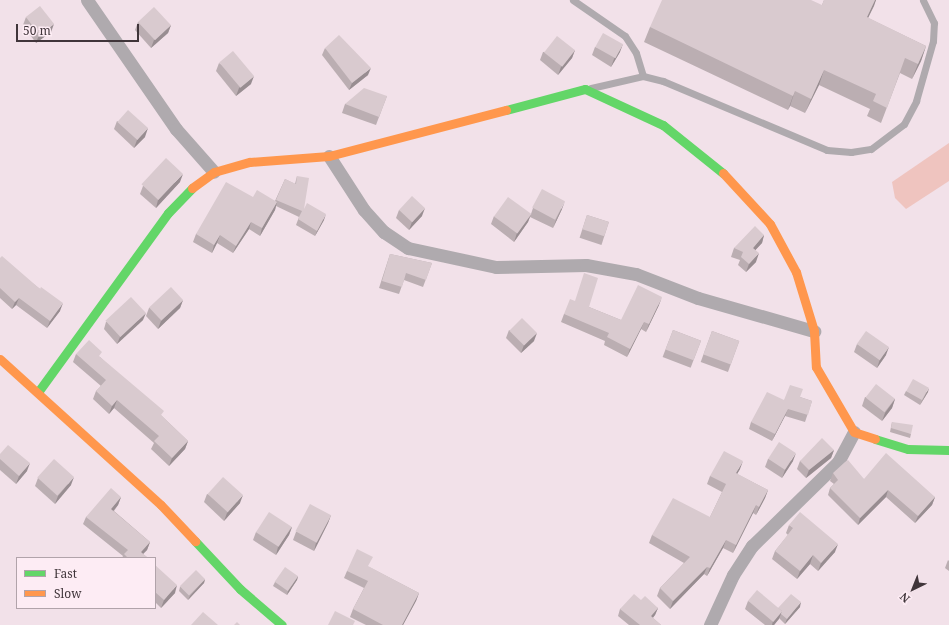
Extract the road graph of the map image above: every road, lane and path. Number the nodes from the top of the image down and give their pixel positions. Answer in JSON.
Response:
{"nodes":[{"id":1,"x":87,"y":0,"type":"edge"},
{"id":2,"x":573,"y":0,"type":"edge"},
{"id":3,"x":923,"y":0,"type":"edge"},
{"id":4,"x":642,"y":76,"type":"junction"},
{"id":5,"x":585,"y":89,"type":"junction"},
{"id":6,"x":328,"y":156,"type":"junction"},
{"id":7,"x":214,"y":172,"type":"junction"},
{"id":8,"x":814,"y":331,"type":"junction"},
{"id":9,"x":0,"y":359,"type":"edge"},
{"id":10,"x":38,"y":392,"type":"junction"},
{"id":11,"x":854,"y":432,"type":"junction"},
{"id":12,"x":949,"y":450,"type":"edge"},
{"id":13,"x":282,"y":625,"type":"edge"},
{"id":14,"x":710,"y":625,"type":"edge"}],
"edges":[{"from":1,"to":7,"type":"street"},
{"from":2,"to":4,"type":"lane"},
{"from":3,"to":4,"type":"lane"},
{"from":4,"to":5,"type":"lane"},
{"from":5,"to":6,"type":"street"},
{"from":5,"to":8,"type":"street"},
{"from":6,"to":7,"type":"street"},
{"from":6,"to":8,"type":"street"},
{"from":7,"to":10,"type":"street"},
{"from":8,"to":11,"type":"street"},
{"from":9,"to":10,"type":"street"},
{"from":10,"to":13,"type":"street"},
{"from":11,"to":12,"type":"street"},
{"from":11,"to":14,"type":"street"}]}
